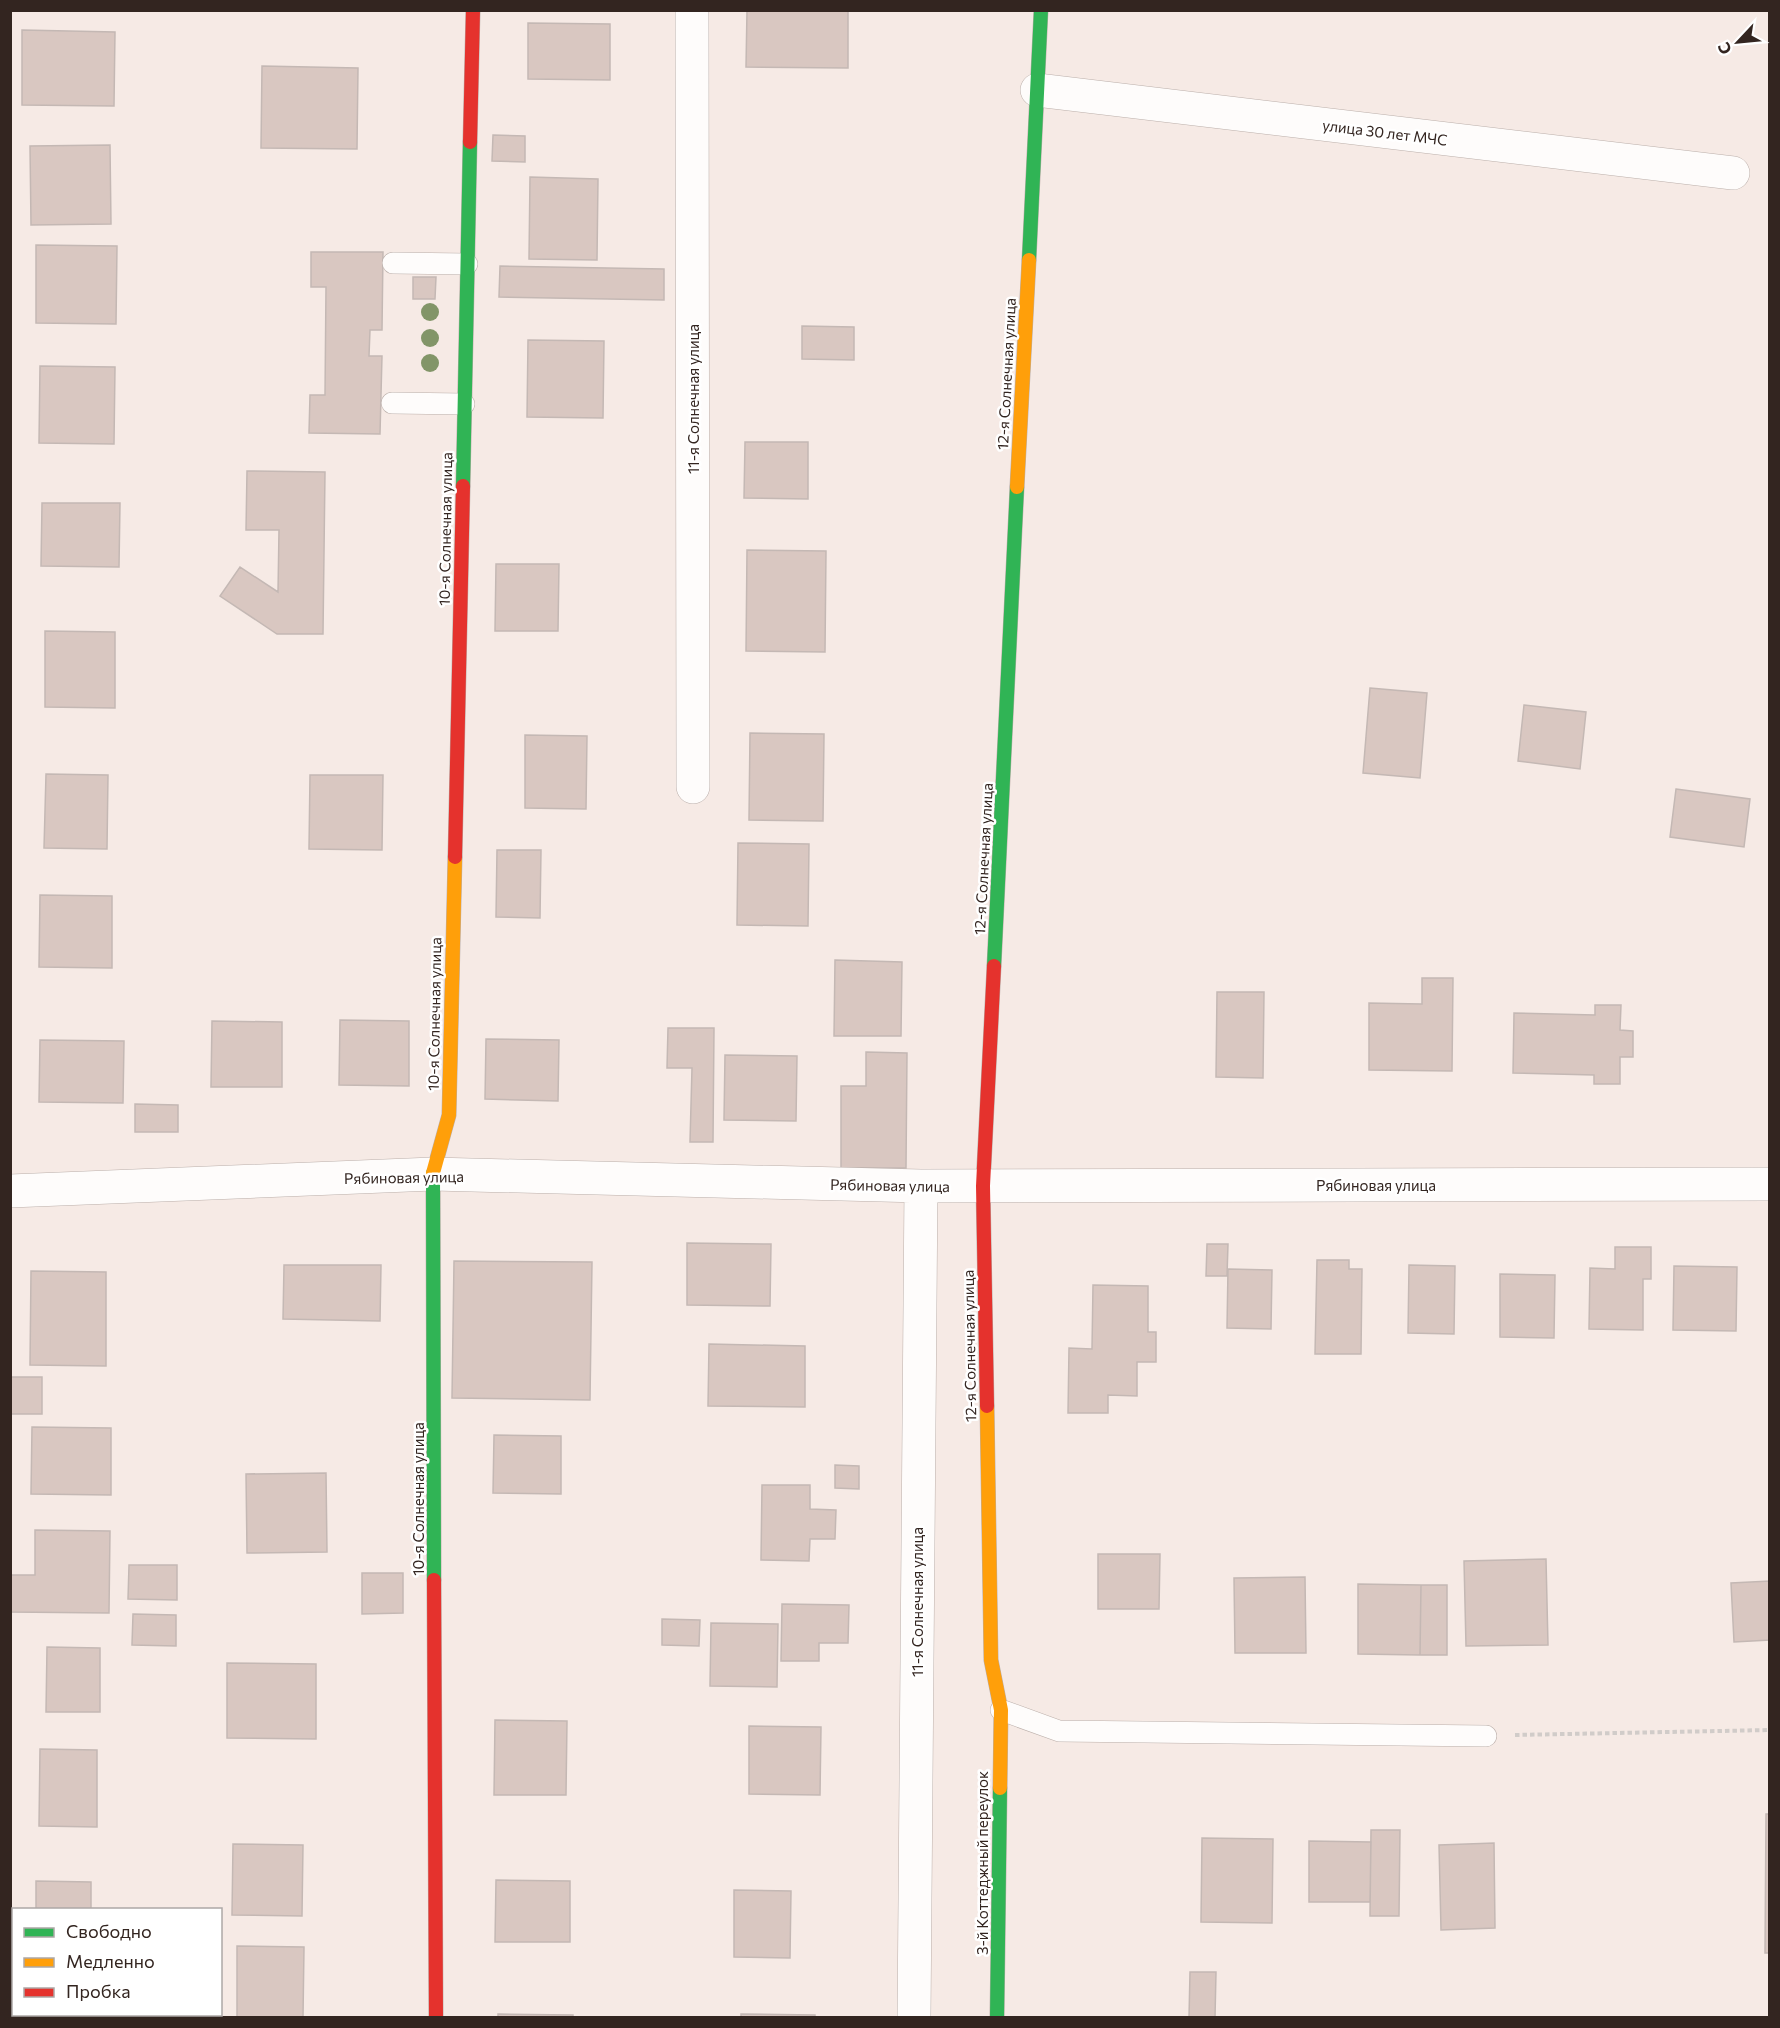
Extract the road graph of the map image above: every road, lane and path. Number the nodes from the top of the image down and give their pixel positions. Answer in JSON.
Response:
{"nodes":[{"id":1,"x":473,"y":10,"type":"edge"},
{"id":2,"x":692,"y":10,"type":"edge"},
{"id":3,"x":1041,"y":10,"type":"edge"},
{"id":4,"x":1037,"y":90,"type":"junction"},
{"id":5,"x":1733,"y":173,"type":"dead end"},
{"id":6,"x":393,"y":263,"type":"dead end"},
{"id":7,"x":467,"y":264,"type":"junction"},
{"id":8,"x":392,"y":403,"type":"dead end"},
{"id":9,"x":464,"y":404,"type":"junction"},
{"id":10,"x":693,"y":787,"type":"dead end"},
{"id":11,"x":433,"y":1174,"type":"junction"},
{"id":12,"x":1770,"y":1184,"type":"edge"},
{"id":13,"x":983,"y":1185,"type":"junction"},
{"id":14,"x":921,"y":1186,"type":"junction"},
{"id":15,"x":10,"y":1191,"type":"edge"},
{"id":16,"x":1001,"y":1710,"type":"junction"},
{"id":17,"x":1770,"y":1731,"type":"edge"},
{"id":18,"x":1486,"y":1736,"type":"joint"},
{"id":19,"x":436,"y":2018,"type":"edge"},
{"id":20,"x":914,"y":2018,"type":"edge"},
{"id":21,"x":997,"y":2018,"type":"edge"}],
"edges":[{"from":1,"to":7,"type":"street","name":"10-я Солнечная улица"},
{"from":2,"to":10,"type":"street","name":"11-я Солнечная улица"},
{"from":3,"to":4,"type":"street","name":"12-я Солнечная улица"},
{"from":4,"to":5,"type":"street","name":"улица 30 лет МЧС"},
{"from":4,"to":13,"type":"street","name":"12-я Солнечная улица"},
{"from":6,"to":7,"type":"lane"},
{"from":7,"to":9,"type":"street","name":"10-я Солнечная улица"},
{"from":8,"to":9,"type":"lane"},
{"from":9,"to":11,"type":"street","name":"10-я Солнечная улица"},
{"from":11,"to":14,"type":"street","name":"Рябиновая улица"},
{"from":11,"to":15,"type":"street","name":"Рябиновая улица"},
{"from":11,"to":19,"type":"street","name":"10-я Солнечная улица"},
{"from":12,"to":13,"type":"street","name":"Рябиновая улица"},
{"from":13,"to":14,"type":"street","name":"Рябиновая улица"},
{"from":13,"to":16,"type":"street","name":"12-я Солнечная улица"},
{"from":14,"to":20,"type":"street","name":"11-я Солнечная улица"},
{"from":16,"to":18,"type":"lane"},
{"from":16,"to":21,"type":"street","name":"3-й Коттеджный переулок"},
{"from":17,"to":18,"type":"path"}]}
